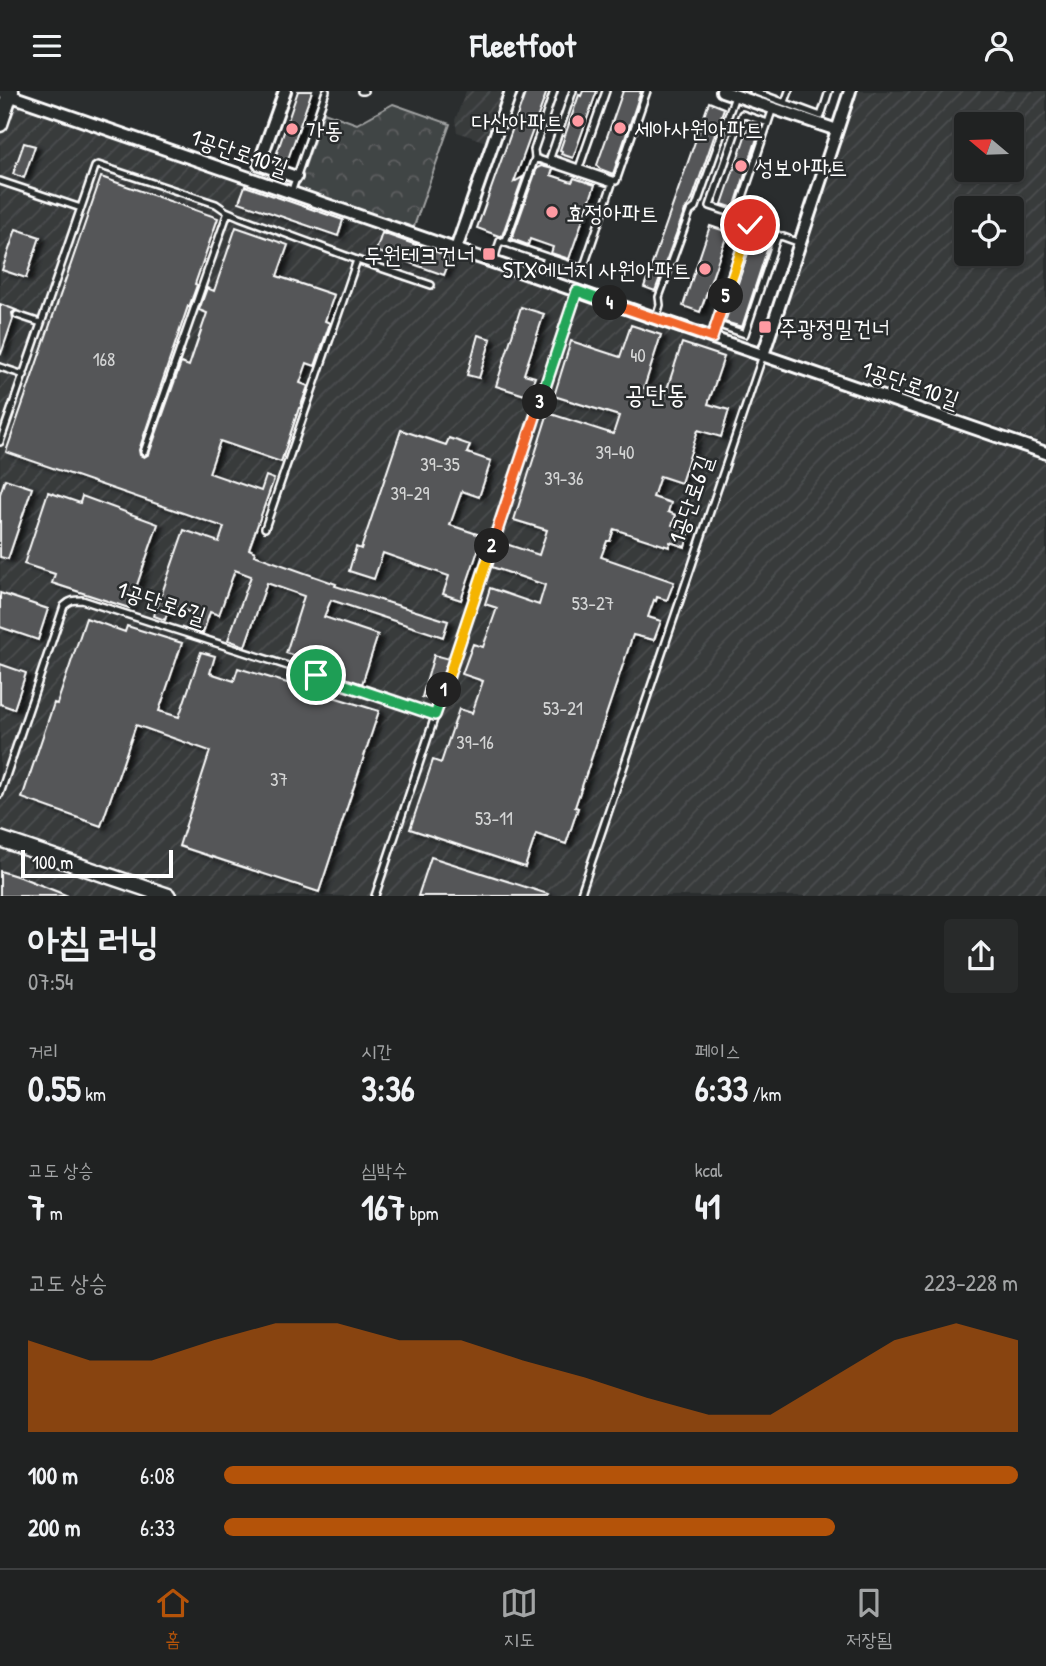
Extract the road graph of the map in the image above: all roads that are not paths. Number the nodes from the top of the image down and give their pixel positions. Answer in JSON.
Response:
{"nodes":[{"id":1,"x":285,"y":91,"type":"edge"},
{"id":2,"x":326,"y":91,"type":"edge"},
{"id":3,"x":511,"y":91,"type":"edge"},
{"id":4,"x":554,"y":91,"type":"edge"},
{"id":5,"x":573,"y":91,"type":"edge"},
{"id":6,"x":606,"y":91,"type":"edge"},
{"id":7,"x":647,"y":91,"type":"edge"},
{"id":8,"x":722,"y":91,"type":"edge"},
{"id":9,"x":753,"y":91,"type":"edge"},
{"id":10,"x":789,"y":91,"type":"edge"},
{"id":11,"x":829,"y":91,"type":"edge"},
{"id":12,"x":850,"y":91,"type":"edge"},
{"id":13,"x":7,"y":93,"type":"edge"},
{"id":14,"x":735,"y":95,"type":"junction"},
{"id":15,"x":785,"y":102,"type":"junction"},
{"id":16,"x":773,"y":108,"type":"junction"},
{"id":17,"x":768,"y":123,"type":"junction"},
{"id":18,"x":0,"y":124,"type":"edge"},
{"id":19,"x":837,"y":130,"type":"junction"},
{"id":20,"x":535,"y":158,"type":"junction"},
{"id":21,"x":579,"y":168,"type":"junction"},
{"id":22,"x":0,"y":181,"type":"edge"},
{"id":23,"x":295,"y":182,"type":"joint"},
{"id":24,"x":81,"y":208,"type":"junction"},
{"id":25,"x":228,"y":212,"type":"junction"},
{"id":26,"x":778,"y":235,"type":"junction"},
{"id":27,"x":505,"y":243,"type":"junction"},
{"id":28,"x":800,"y":243,"type":"junction"},
{"id":29,"x":456,"y":249,"type":"junction"},
{"id":30,"x":547,"y":257,"type":"junction"},
{"id":31,"x":357,"y":260,"type":"junction"},
{"id":32,"x":493,"y":262,"type":"junction"},
{"id":33,"x":540,"y":278,"type":"junction"},
{"id":34,"x":432,"y":285,"type":"dead end"},
{"id":35,"x":577,"y":291,"type":"junction"},
{"id":36,"x":17,"y":315,"type":"dead end"},
{"id":37,"x":656,"y":319,"type":"junction"},
{"id":38,"x":41,"y":323,"type":"junction"},
{"id":39,"x":716,"y":324,"type":"junction"},
{"id":40,"x":712,"y":338,"type":"junction"},
{"id":41,"x":762,"y":355,"type":"junction"},
{"id":42,"x":0,"y":366,"type":"edge"},
{"id":43,"x":24,"y":375,"type":"junction"},
{"id":44,"x":0,"y":442,"type":"edge"},
{"id":45,"x":144,"y":452,"type":"dead end"},
{"id":46,"x":1046,"y":453,"type":"edge"},
{"id":47,"x":265,"y":528,"type":"dead end"},
{"id":48,"x":435,"y":715,"type":"junction"},
{"id":49,"x":0,"y":794,"type":"edge"},
{"id":50,"x":0,"y":839,"type":"edge"},
{"id":51,"x":168,"y":896,"type":"edge"},
{"id":52,"x":375,"y":896,"type":"edge"},
{"id":53,"x":580,"y":896,"type":"edge"}],
"edges":[{"from":1,"to":23,"type":"street"},
{"from":2,"to":23,"type":"lane"},
{"from":3,"to":29,"type":"street"},
{"from":4,"to":20,"type":"lane"},
{"from":5,"to":21,"type":"lane"},
{"from":6,"to":21,"type":"lane"},
{"from":7,"to":21,"type":"lane"},
{"from":8,"to":14,"type":"street"},
{"from":9,"to":15,"type":"lane"},
{"from":10,"to":15,"type":"lane"},
{"from":11,"to":15,"type":"lane"},
{"from":12,"to":19,"type":"street"},
{"from":13,"to":18,"type":"street"},
{"from":13,"to":29,"type":"street","name":"1공단로10길"},
{"from":14,"to":16,"type":"street"},
{"from":14,"to":37,"type":"lane"},
{"from":16,"to":17,"type":"lane"},
{"from":16,"to":19,"type":"street"},
{"from":17,"to":17,"type":"lane"},
{"from":19,"to":28,"type":"street"},
{"from":20,"to":27,"type":"lane"},
{"from":20,"to":30,"type":"lane"},
{"from":22,"to":24,"type":"lane"},
{"from":24,"to":25,"type":"lane"},
{"from":24,"to":38,"type":"lane"},
{"from":25,"to":31,"type":"lane"},
{"from":25,"to":45,"type":"lane"},
{"from":26,"to":28,"type":"lane"},
{"from":26,"to":39,"type":"lane"},
{"from":26,"to":39,"type":"lane"},
{"from":27,"to":30,"type":"lane"},
{"from":27,"to":32,"type":"lane"},
{"from":28,"to":41,"type":"street"},
{"from":29,"to":32,"type":"street","name":"1공단로10길"},
{"from":30,"to":33,"type":"lane"},
{"from":31,"to":34,"type":"lane"},
{"from":31,"to":47,"type":"lane"},
{"from":32,"to":33,"type":"street","name":"1공단로10길"},
{"from":33,"to":35,"type":"street","name":"1공단로10길"},
{"from":35,"to":37,"type":"street","name":"1공단로10길"},
{"from":35,"to":48,"type":"lane"},
{"from":36,"to":38,"type":"lane"},
{"from":37,"to":40,"type":"street","name":"1공단로10길"},
{"from":38,"to":43,"type":"lane"},
{"from":39,"to":40,"type":"lane"},
{"from":40,"to":41,"type":"street","name":"1공단로10길"},
{"from":41,"to":46,"type":"street","name":"1공단로10길"},
{"from":41,"to":53,"type":"lane","name":"1공단로6길"},
{"from":42,"to":43,"type":"lane"},
{"from":43,"to":44,"type":"lane"},
{"from":48,"to":49,"type":"lane","name":"1공단로6길"},
{"from":48,"to":52,"type":"lane"},
{"from":50,"to":51,"type":"street"}]}
